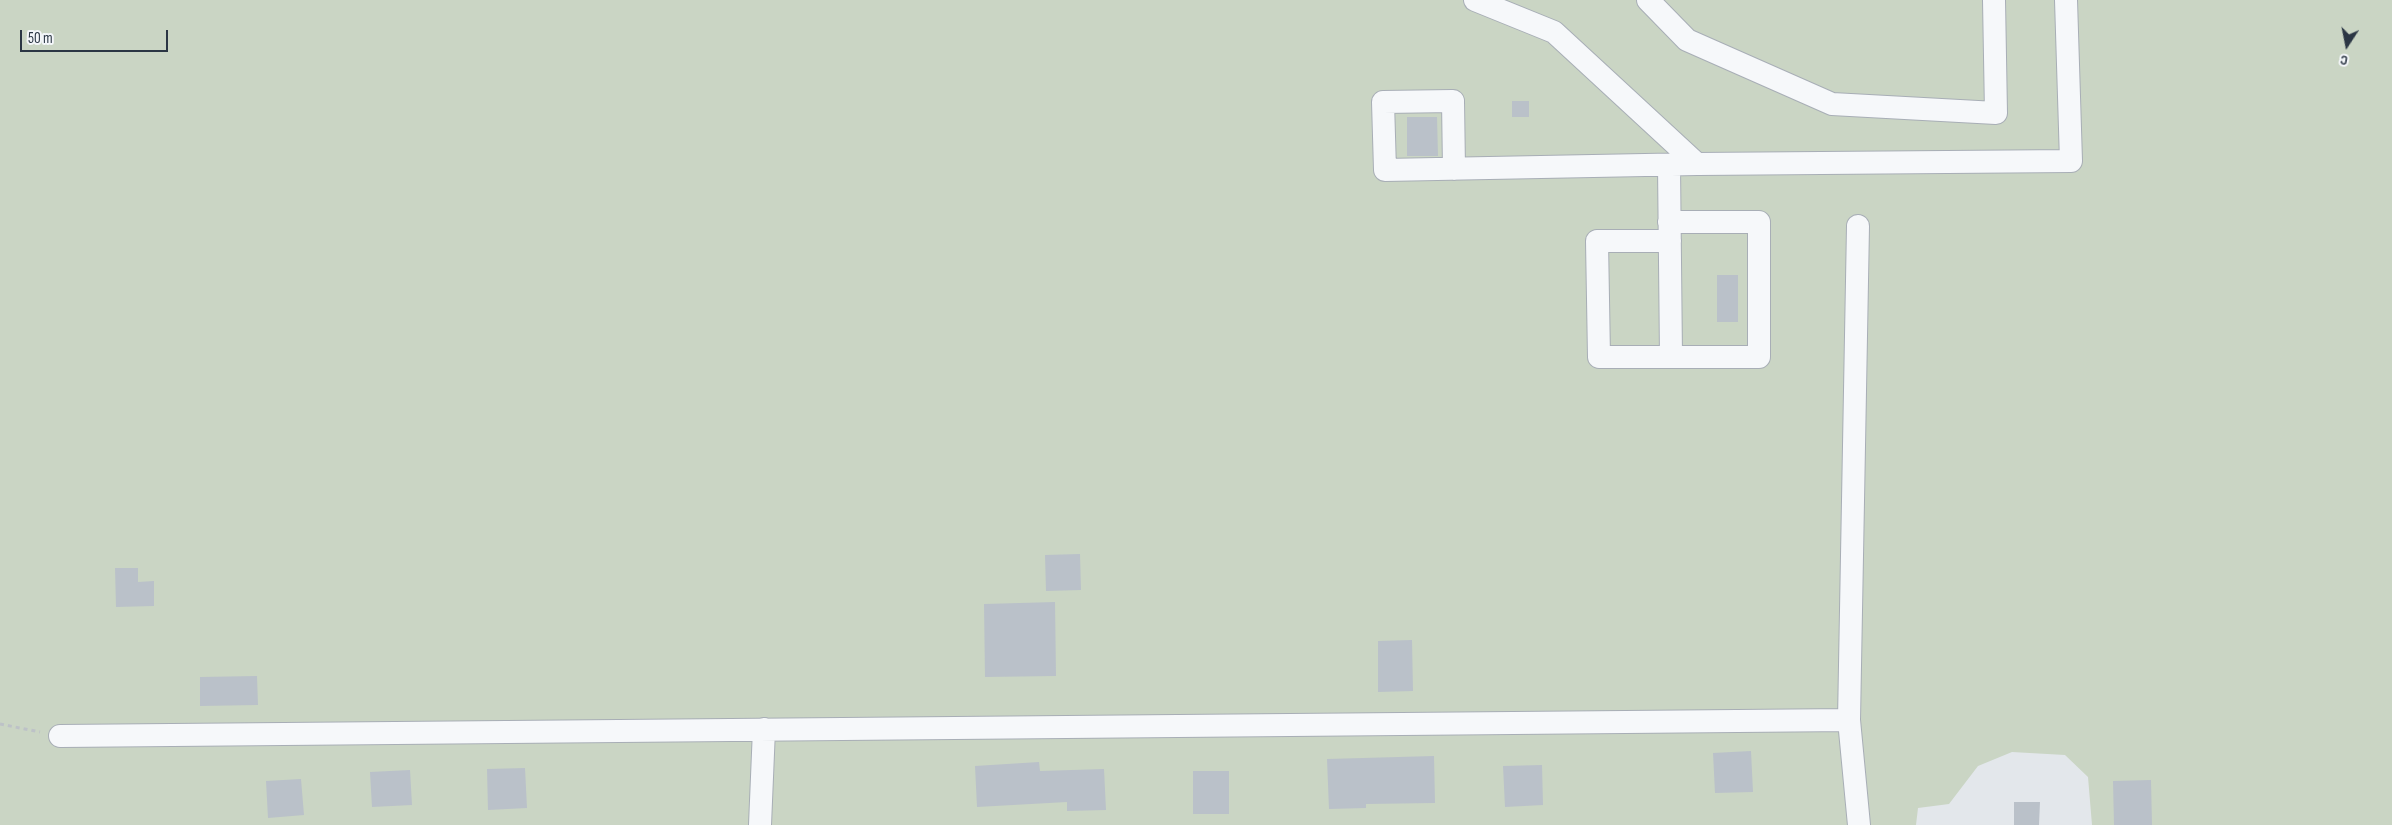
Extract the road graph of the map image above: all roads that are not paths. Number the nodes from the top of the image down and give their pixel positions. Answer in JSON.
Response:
{"nodes":[{"id":1,"x":1475,"y":0,"type":"edge"},
{"id":2,"x":1648,"y":0,"type":"edge"},
{"id":3,"x":1994,"y":0,"type":"edge"},
{"id":4,"x":2066,"y":0,"type":"edge"},
{"id":5,"x":1697,"y":164,"type":"junction"},
{"id":6,"x":1669,"y":166,"type":"junction"},
{"id":7,"x":1454,"y":169,"type":"dead end"},
{"id":8,"x":1858,"y":226,"type":"dead end"},
{"id":9,"x":1670,"y":231,"type":"junction"},
{"id":10,"x":1671,"y":358,"type":"junction"},
{"id":11,"x":1848,"y":720,"type":"junction"},
{"id":12,"x":764,"y":730,"type":"junction"},
{"id":13,"x":60,"y":736,"type":"road end"},
{"id":14,"x":760,"y":825,"type":"edge"},
{"id":15,"x":1860,"y":825,"type":"edge"}],
"edges":[{"from":1,"to":5,"type":"lane"},
{"from":2,"to":3,"type":"lane"},
{"from":4,"to":5,"type":"lane"},
{"from":5,"to":6,"type":"lane"},
{"from":6,"to":7,"type":"lane"},
{"from":6,"to":9,"type":"lane"},
{"from":8,"to":11,"type":"lane"},
{"from":9,"to":10,"type":"lane"},
{"from":9,"to":10,"type":"lane"},
{"from":9,"to":10,"type":"lane"},
{"from":11,"to":12,"type":"lane"},
{"from":11,"to":15,"type":"lane"},
{"from":12,"to":13,"type":"lane"},
{"from":12,"to":14,"type":"lane"}]}
